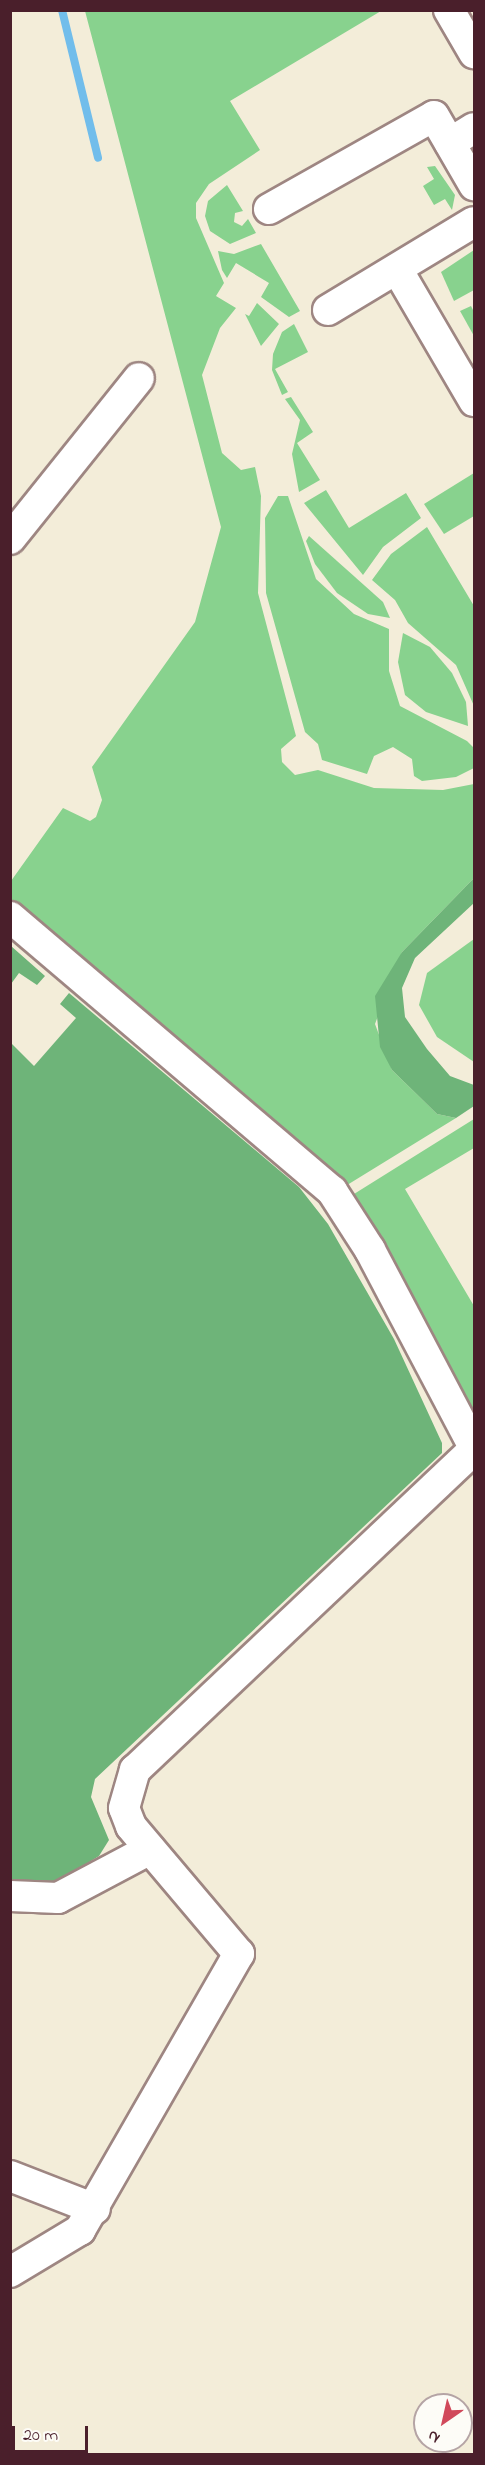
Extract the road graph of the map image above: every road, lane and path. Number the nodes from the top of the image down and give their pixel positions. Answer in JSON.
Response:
{"nodes":[{"id":1,"x":449,"y":10,"type":"edge"},
{"id":2,"x":474,"y":53,"type":"edge"},
{"id":3,"x":462,"y":135,"type":"edge"},
{"id":4,"x":474,"y":185,"type":"edge"},
{"id":5,"x":269,"y":208,"type":"dead end"},
{"id":6,"x":474,"y":222,"type":"edge"},
{"id":7,"x":397,"y":269,"type":"junction"},
{"id":8,"x":328,"y":309,"type":"dead end"},
{"id":9,"x":139,"y":378,"type":"dead end"},
{"id":10,"x":474,"y":400,"type":"edge"},
{"id":11,"x":10,"y":539,"type":"edge"},
{"id":12,"x":10,"y":917,"type":"edge"},
{"id":13,"x":474,"y":1448,"type":"edge"},
{"id":14,"x":150,"y":1849,"type":"junction"},
{"id":15,"x":10,"y":1896,"type":"edge"},
{"id":16,"x":10,"y":2176,"type":"edge"},
{"id":17,"x":95,"y":2209,"type":"junction"},
{"id":18,"x":10,"y":2272,"type":"edge"}],
"edges":[{"from":1,"to":2,"type":"street"},
{"from":3,"to":4,"type":"street"},
{"from":3,"to":5,"type":"street"},
{"from":6,"to":7,"type":"street"},
{"from":7,"to":8,"type":"street"},
{"from":7,"to":10,"type":"street"},
{"from":9,"to":11,"type":"street"},
{"from":12,"to":13,"type":"street"},
{"from":13,"to":14,"type":"street"},
{"from":14,"to":15,"type":"street"},
{"from":14,"to":17,"type":"street"},
{"from":16,"to":17,"type":"street"},
{"from":17,"to":18,"type":"street"}]}
